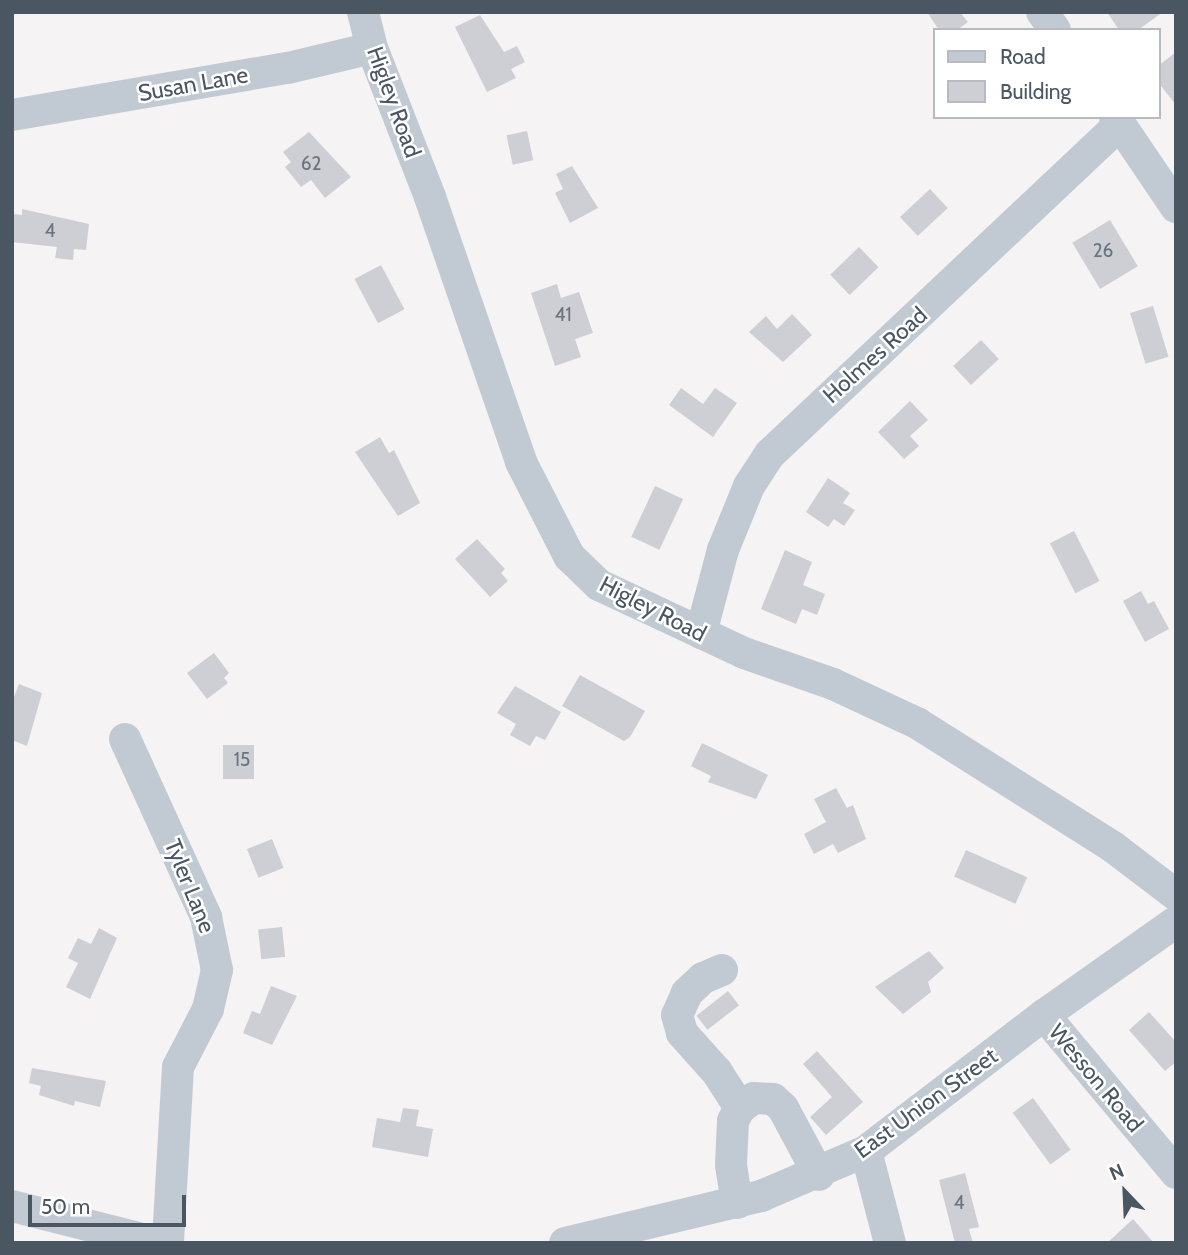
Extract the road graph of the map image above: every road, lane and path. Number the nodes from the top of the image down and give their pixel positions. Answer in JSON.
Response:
{"nodes":[{"id":1,"x":363,"y":12,"type":"edge"},
{"id":2,"x":1042,"y":12,"type":"edge"},
{"id":3,"x":1054,"y":28,"type":"edge"},
{"id":4,"x":372,"y":48,"type":"junction"},
{"id":5,"x":12,"y":116,"type":"edge"},
{"id":6,"x":1117,"y":121,"type":"edge"},
{"id":7,"x":1176,"y":207,"type":"edge"},
{"id":8,"x":701,"y":633,"type":"junction"},
{"id":9,"x":125,"y":739,"type":"dead end"},
{"id":10,"x":1176,"y":895,"type":"edge"},
{"id":11,"x":1176,"y":922,"type":"edge"},
{"id":12,"x":722,"y":970,"type":"dead end"},
{"id":13,"x":1044,"y":1015,"type":"junction"},
{"id":14,"x":740,"y":1108,"type":"junction"},
{"id":15,"x":866,"y":1152,"type":"junction"},
{"id":16,"x":1176,"y":1172,"type":"edge"},
{"id":17,"x":818,"y":1175,"type":"junction"},
{"id":18,"x":737,"y":1203,"type":"junction"},
{"id":19,"x":12,"y":1206,"type":"edge"},
{"id":20,"x":158,"y":1243,"type":"edge"},
{"id":21,"x":168,"y":1243,"type":"edge"},
{"id":22,"x":565,"y":1243,"type":"edge"},
{"id":23,"x":890,"y":1243,"type":"edge"}],
"edges":[{"from":1,"to":4,"type":"street","name":"Higley Road"},
{"from":2,"to":3,"type":"street"},
{"from":4,"to":5,"type":"street","name":"Susan Lane"},
{"from":4,"to":8,"type":"street","name":"Higley Road"},
{"from":6,"to":7,"type":"street"},
{"from":6,"to":8,"type":"street","name":"Holmes Road"},
{"from":8,"to":10,"type":"street","name":"Higley Road"},
{"from":9,"to":21,"type":"street","name":"Tyler Lane"},
{"from":11,"to":13,"type":"street","name":"East Union Street"},
{"from":12,"to":14,"type":"street"},
{"from":13,"to":15,"type":"street","name":"East Union Street"},
{"from":13,"to":16,"type":"street","name":"Wesson Road"},
{"from":14,"to":17,"type":"street"},
{"from":14,"to":18,"type":"street"},
{"from":15,"to":17,"type":"street","name":"East Union Street"},
{"from":15,"to":23,"type":"street"},
{"from":17,"to":18,"type":"street","name":"East Union Street"},
{"from":18,"to":22,"type":"street","name":"East Union Street"},
{"from":19,"to":20,"type":"street"}]}
